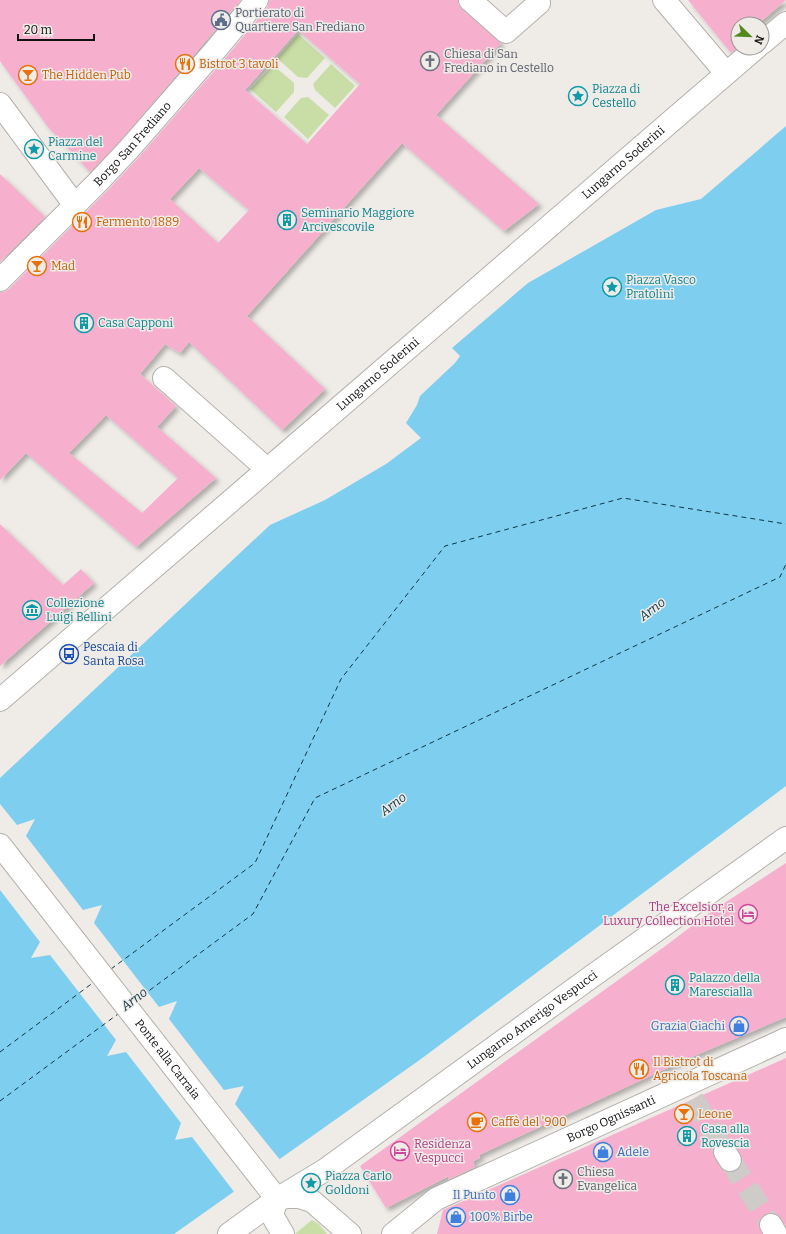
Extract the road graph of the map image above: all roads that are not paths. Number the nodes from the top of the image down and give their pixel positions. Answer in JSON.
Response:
{"nodes":[{"id":1,"x":258,"y":0,"type":"edge"},
{"id":2,"x":470,"y":0,"type":"edge"},
{"id":3,"x":664,"y":0,"type":"edge"},
{"id":4,"x":539,"y":3,"type":"dead end"},
{"id":5,"x":786,"y":23,"type":"edge"},
{"id":6,"x":770,"y":36,"type":"edge"},
{"id":7,"x":746,"y":56,"type":"edge"},
{"id":8,"x":726,"y":73,"type":"junction"},
{"id":9,"x":0,"y":104,"type":"edge"},
{"id":10,"x":74,"y":204,"type":"junction"},
{"id":11,"x":0,"y":280,"type":"edge"},
{"id":12,"x":164,"y":378,"type":"dead end"},
{"id":13,"x":267,"y":469,"type":"junction"},
{"id":14,"x":0,"y":700,"type":"edge"},
{"id":15,"x":786,"y":838,"type":"edge"},
{"id":16,"x":0,"y":845,"type":"edge"},
{"id":17,"x":786,"y":1039,"type":"edge"},
{"id":18,"x":277,"y":1199,"type":"junction"},
{"id":19,"x":233,"y":1231,"type":"edge"},
{"id":20,"x":282,"y":1234,"type":"edge"},
{"id":21,"x":350,"y":1234,"type":"edge"},
{"id":22,"x":393,"y":1234,"type":"edge"}],
"edges":[{"from":1,"to":10,"type":"street","name":"Borgo San Frediano"},
{"from":2,"to":4,"type":"street"},
{"from":3,"to":8,"type":"street"},
{"from":5,"to":6,"type":"street"},
{"from":7,"to":8,"type":"street","name":"Lungarno Soderini"},
{"from":8,"to":13,"type":"street","name":"Lungarno Soderini"},
{"from":9,"to":10,"type":"street"},
{"from":10,"to":11,"type":"street","name":"Borgo San Frediano"},
{"from":12,"to":13,"type":"street"},
{"from":13,"to":14,"type":"street","name":"Lungarno Soderini"},
{"from":15,"to":18,"type":"street","name":"Lungarno Amerigo Vespucci"},
{"from":16,"to":18,"type":"street","name":"Ponte alla Carraia"},
{"from":17,"to":22,"type":"street","name":"Borgo Ognissanti"},
{"from":18,"to":19,"type":"street"},
{"from":18,"to":20,"type":"street"},
{"from":18,"to":21,"type":"street"}]}
